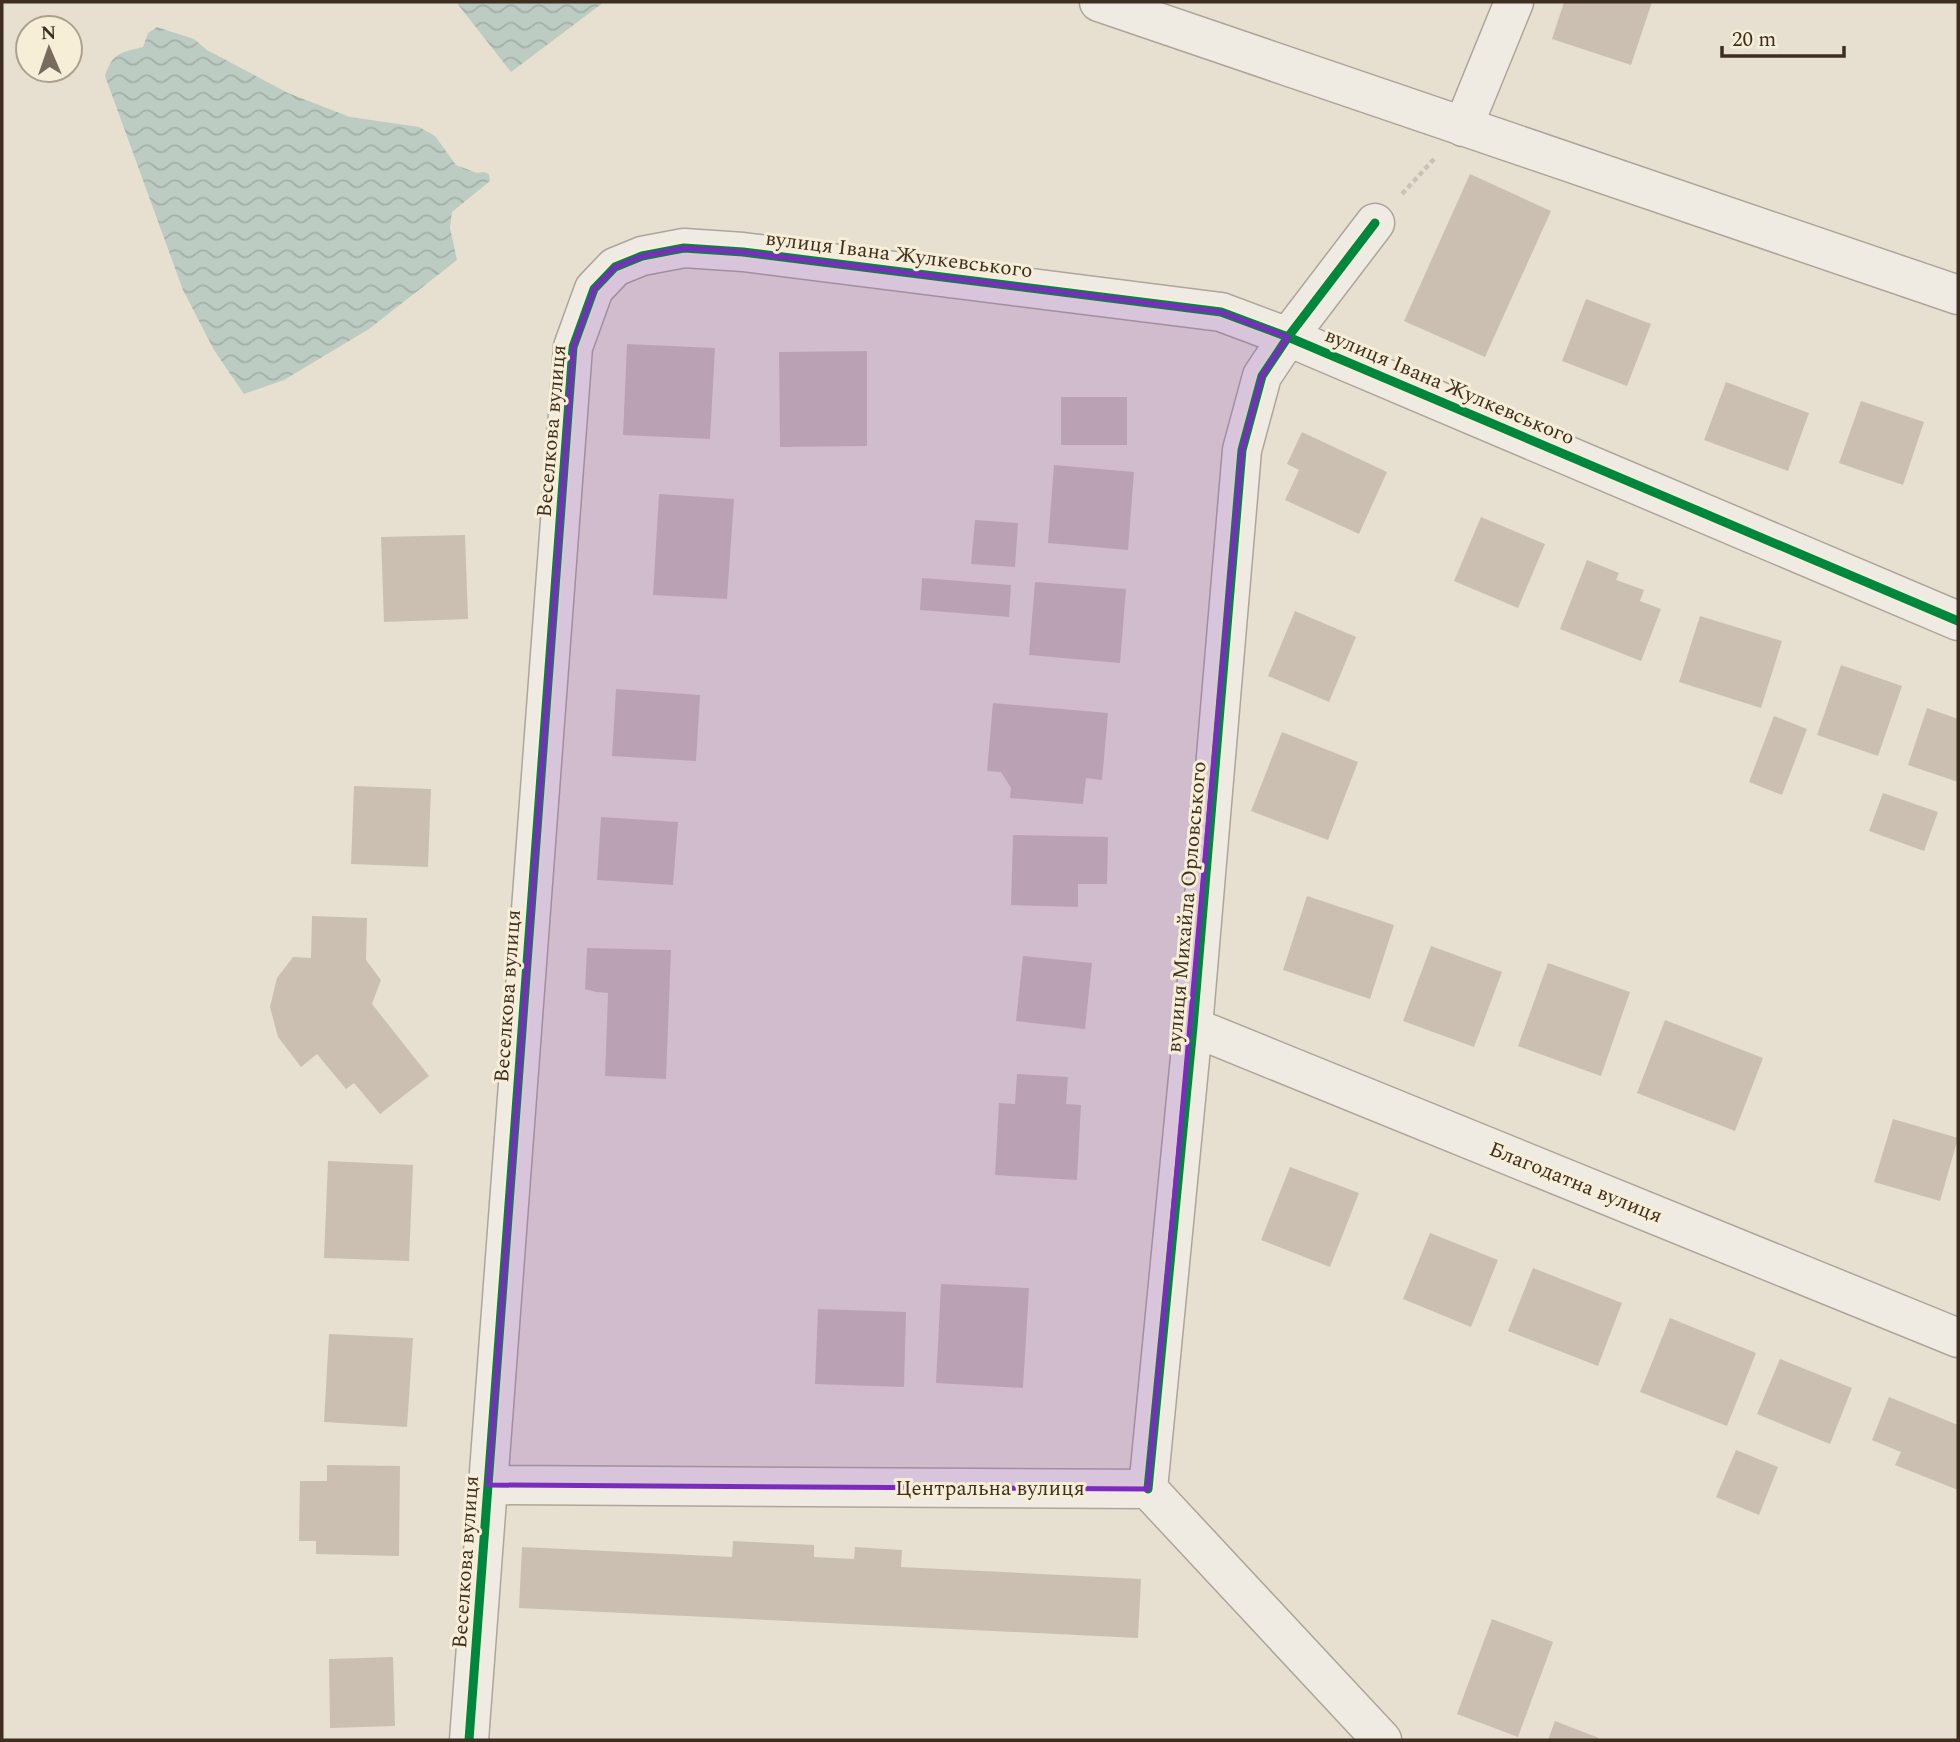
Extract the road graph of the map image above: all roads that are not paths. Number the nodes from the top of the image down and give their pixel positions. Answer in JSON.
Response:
{"nodes":[{"id":1,"x":1099,"y":2,"type":"edge"},
{"id":2,"x":1514,"y":2,"type":"edge"},
{"id":3,"x":1463,"y":127,"type":"junction"},
{"id":4,"x":1375,"y":223,"type":"road end"},
{"id":5,"x":615,"y":267,"type":"joint"},
{"id":6,"x":1958,"y":295,"type":"edge"},
{"id":7,"x":1288,"y":337,"type":"junction"},
{"id":8,"x":1958,"y":621,"type":"edge"},
{"id":9,"x":1193,"y":1027,"type":"junction"},
{"id":10,"x":1958,"y":1338,"type":"edge"},
{"id":11,"x":488,"y":1485,"type":"junction"},
{"id":12,"x":1148,"y":1489,"type":"junction"},
{"id":13,"x":470,"y":1740,"type":"edge"},
{"id":14,"x":1382,"y":1740,"type":"edge"}],
"edges":[{"from":1,"to":3,"type":"street"},
{"from":2,"to":3,"type":"street"},
{"from":3,"to":6,"type":"street"},
{"from":4,"to":7,"type":"street","name":"вулиця Михайла Орловського"},
{"from":5,"to":7,"type":"street","name":"вулиця Івана Жулкевського"},
{"from":5,"to":11,"type":"street","name":"Веселкова вулиця"},
{"from":7,"to":8,"type":"street","name":"вулиця Івана Жулкевського"},
{"from":7,"to":9,"type":"street","name":"вулиця Михайла Орловського"},
{"from":9,"to":10,"type":"street","name":"Благодатна вулиця"},
{"from":9,"to":12,"type":"street","name":"вулиця Михайла Орловського"},
{"from":11,"to":12,"type":"street","name":"Центральна вулиця"},
{"from":11,"to":13,"type":"street","name":"Веселкова вулиця"},
{"from":12,"to":14,"type":"street"}]}
